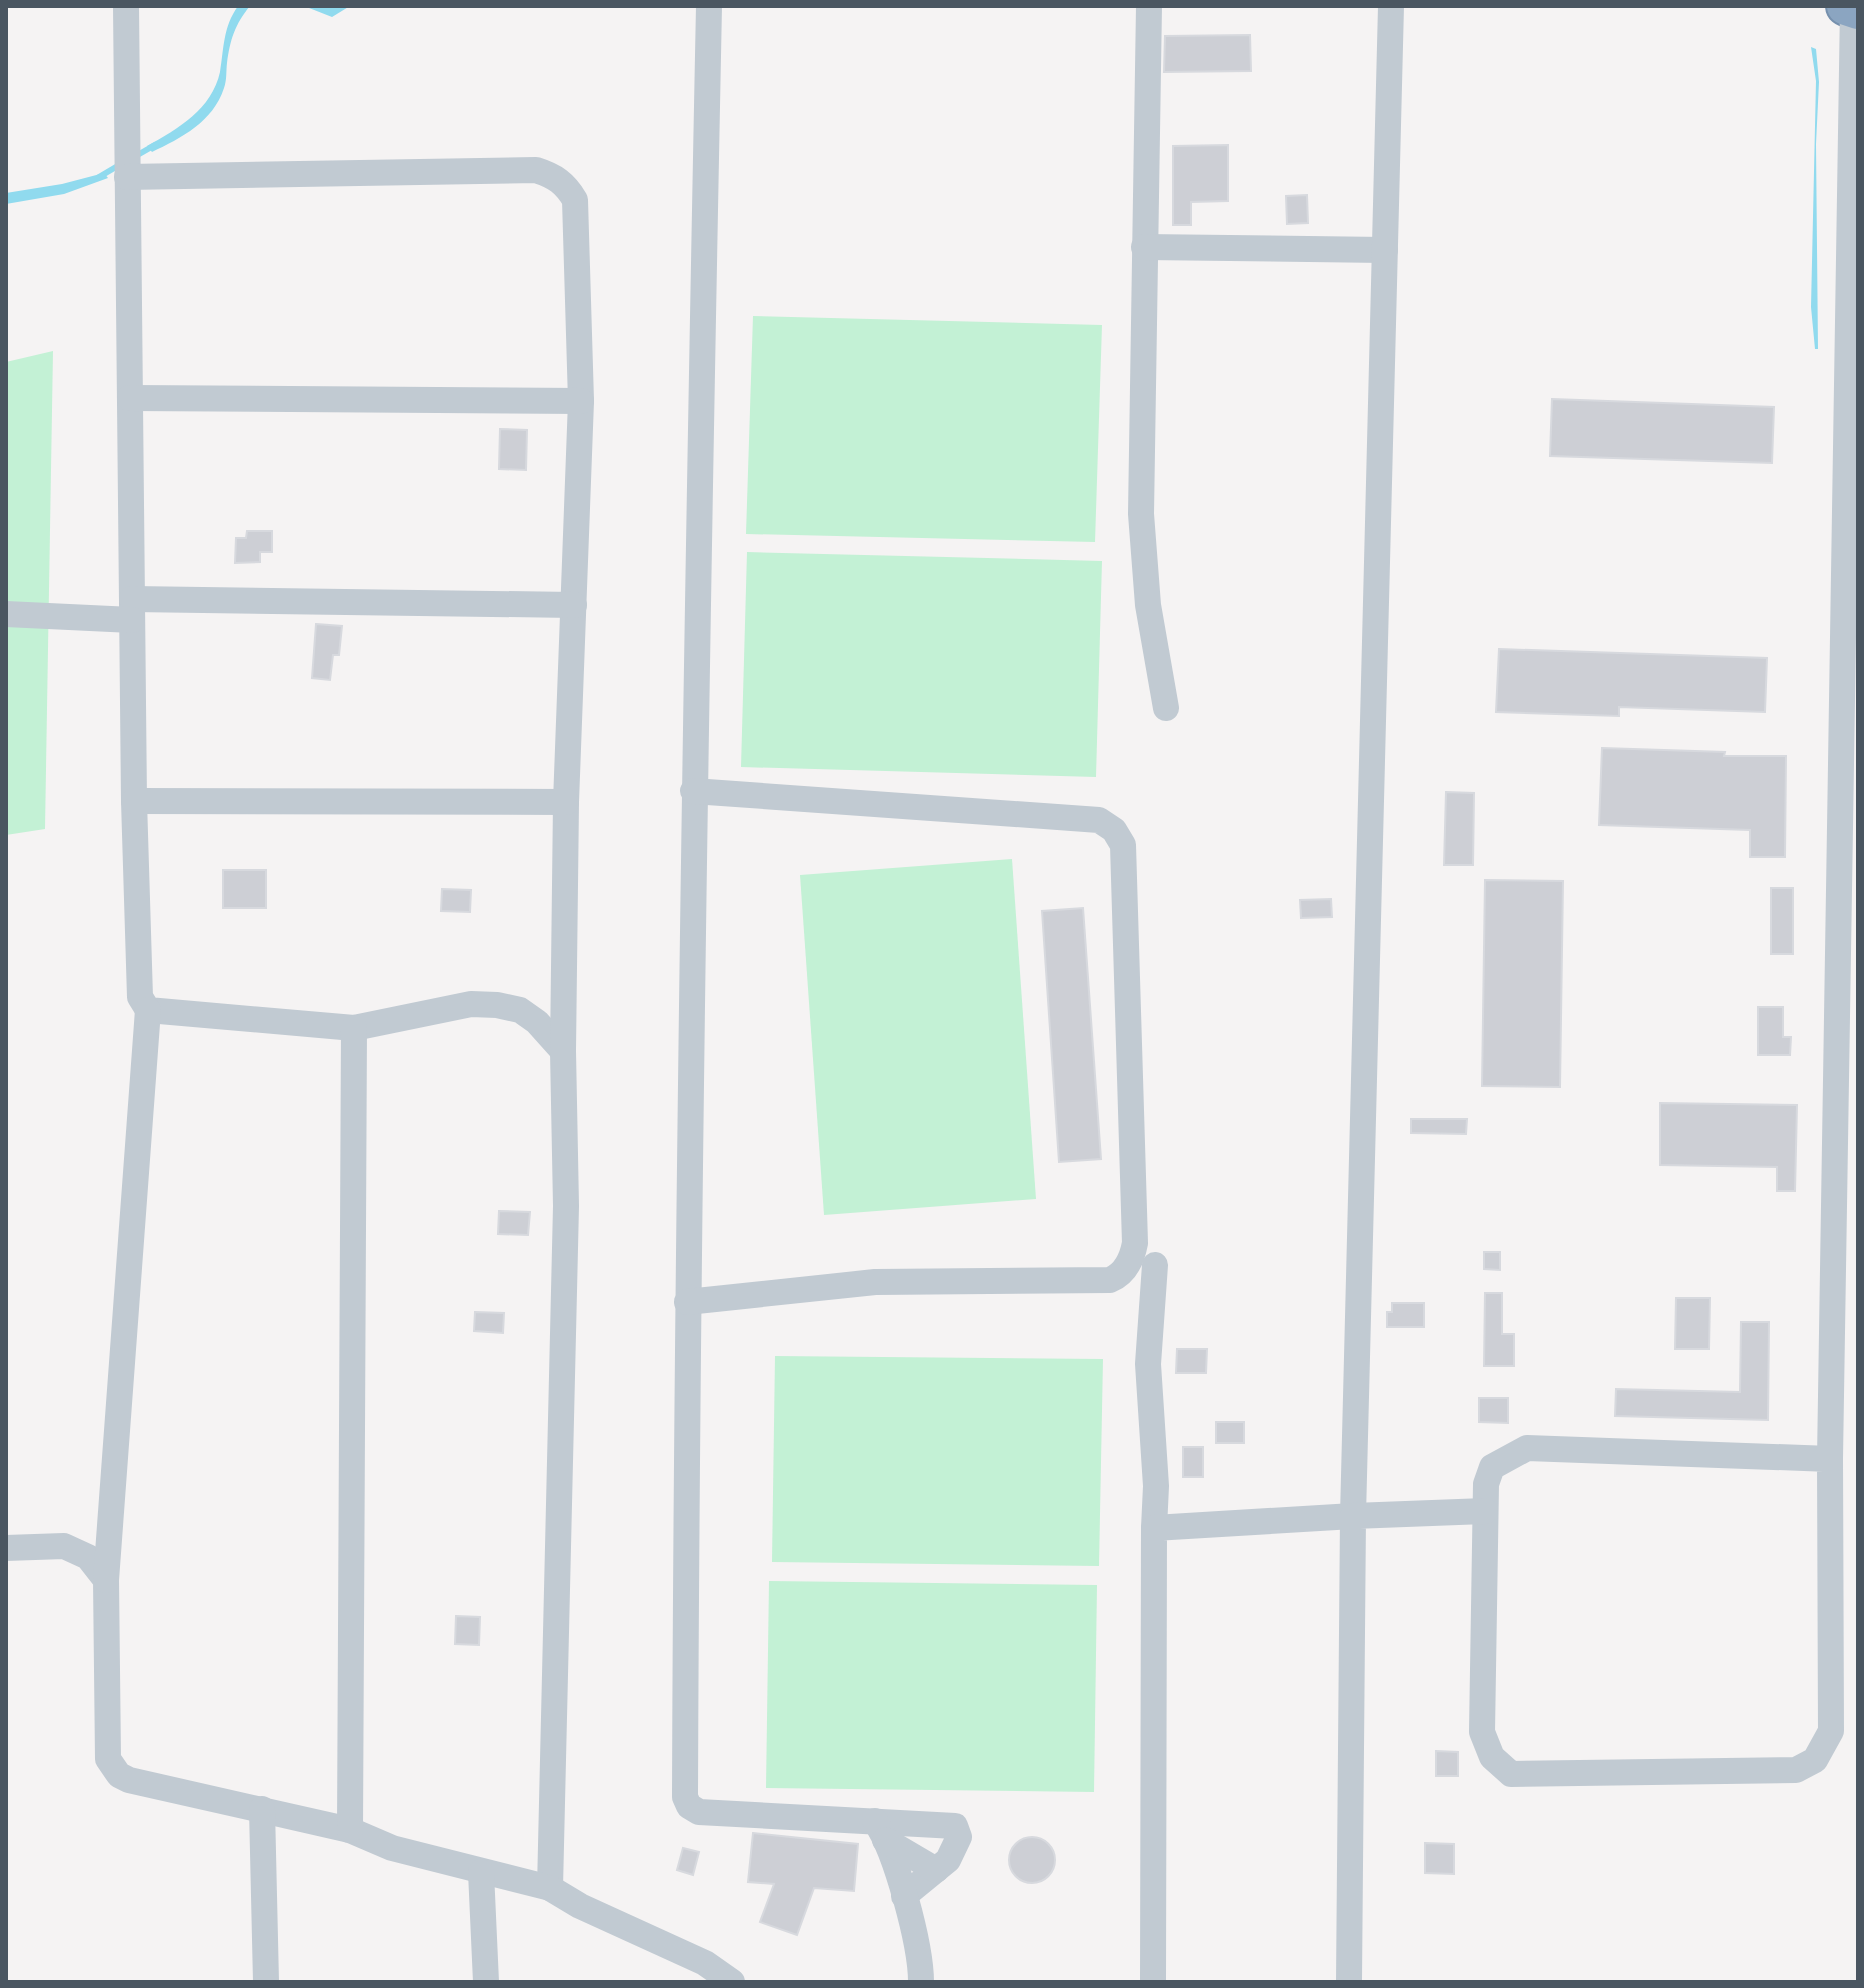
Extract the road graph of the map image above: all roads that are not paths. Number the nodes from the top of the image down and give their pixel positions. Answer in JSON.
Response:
{"nodes":[{"id":1,"x":126,"y":6,"type":"edge"},
{"id":2,"x":709,"y":6,"type":"edge"},
{"id":3,"x":1149,"y":6,"type":"edge"},
{"id":4,"x":1391,"y":6,"type":"edge"},
{"id":5,"x":1852,"y":8,"type":"edge"},
{"id":6,"x":127,"y":166,"type":"junction"},
{"id":7,"x":1144,"y":247,"type":"junction"},
{"id":8,"x":1385,"y":250,"type":"junction"},
{"id":9,"x":130,"y":398,"type":"junction"},
{"id":10,"x":581,"y":401,"type":"junction"},
{"id":11,"x":574,"y":605,"type":"junction"},
{"id":12,"x":132,"y":609,"type":"junction"},
{"id":13,"x":6,"y":614,"type":"edge"},
{"id":14,"x":1166,"y":708,"type":"dead end"},
{"id":15,"x":693,"y":791,"type":"junction"},
{"id":16,"x":134,"y":801,"type":"junction"},
{"id":17,"x":566,"y":802,"type":"junction"},
{"id":18,"x":148,"y":1010,"type":"junction"},
{"id":19,"x":354,"y":1028,"type":"junction"},
{"id":20,"x":563,"y":1051,"type":"junction"},
{"id":21,"x":1155,"y":1265,"type":"dead end"},
{"id":22,"x":687,"y":1302,"type":"junction"},
{"id":23,"x":1830,"y":1459,"type":"junction"},
{"id":24,"x":1485,"y":1511,"type":"junction"},
{"id":25,"x":1353,"y":1516,"type":"junction"},
{"id":26,"x":1154,"y":1528,"type":"junction"},
{"id":27,"x":6,"y":1548,"type":"edge"},
{"id":28,"x":106,"y":1580,"type":"junction"},
{"id":29,"x":262,"y":1809,"type":"junction"},
{"id":30,"x":350,"y":1830,"type":"junction"},
{"id":31,"x":880,"y":1830,"type":"junction"},
{"id":32,"x":936,"y":1870,"type":"junction"},
{"id":33,"x":481,"y":1872,"type":"junction"},
{"id":34,"x":550,"y":1888,"type":"junction"},
{"id":35,"x":904,"y":1896,"type":"junction"},
{"id":36,"x":266,"y":1982,"type":"edge"},
{"id":37,"x":486,"y":1982,"type":"edge"},
{"id":38,"x":732,"y":1982,"type":"edge"},
{"id":39,"x":921,"y":1982,"type":"edge"},
{"id":40,"x":1153,"y":1982,"type":"edge"},
{"id":41,"x":1349,"y":1982,"type":"edge"}],
"edges":[{"from":1,"to":6,"type":"street"},
{"from":2,"to":15,"type":"street"},
{"from":3,"to":7,"type":"street"},
{"from":4,"to":8,"type":"street"},
{"from":5,"to":23,"type":"street"},
{"from":6,"to":9,"type":"street"},
{"from":6,"to":10,"type":"street"},
{"from":7,"to":8,"type":"street"},
{"from":7,"to":14,"type":"street"},
{"from":8,"to":25,"type":"street"},
{"from":9,"to":10,"type":"street"},
{"from":9,"to":12,"type":"street"},
{"from":10,"to":11,"type":"street"},
{"from":11,"to":12,"type":"street"},
{"from":11,"to":17,"type":"street"},
{"from":12,"to":13,"type":"street"},
{"from":12,"to":16,"type":"street"},
{"from":15,"to":22,"type":"street"},
{"from":15,"to":22,"type":"street"},
{"from":16,"to":17,"type":"street"},
{"from":16,"to":18,"type":"street"},
{"from":17,"to":20,"type":"street"},
{"from":18,"to":19,"type":"street"},
{"from":18,"to":28,"type":"street"},
{"from":19,"to":20,"type":"street"},
{"from":19,"to":30,"type":"street"},
{"from":20,"to":34,"type":"street"},
{"from":21,"to":26,"type":"street"},
{"from":22,"to":31,"type":"street"},
{"from":23,"to":24,"type":"street"},
{"from":23,"to":24,"type":"street"},
{"from":24,"to":25,"type":"street"},
{"from":25,"to":26,"type":"street"},
{"from":25,"to":41,"type":"street"},
{"from":26,"to":40,"type":"street"},
{"from":27,"to":28,"type":"street"},
{"from":28,"to":29,"type":"street"},
{"from":29,"to":30,"type":"street"},
{"from":29,"to":36,"type":"street"},
{"from":30,"to":33,"type":"street"},
{"from":31,"to":32,"type":"street"},
{"from":31,"to":32,"type":"street"},
{"from":31,"to":35,"type":"street"},
{"from":32,"to":35,"type":"street"},
{"from":33,"to":34,"type":"street"},
{"from":33,"to":37,"type":"street"},
{"from":34,"to":38,"type":"street"},
{"from":35,"to":39,"type":"street"}]}
